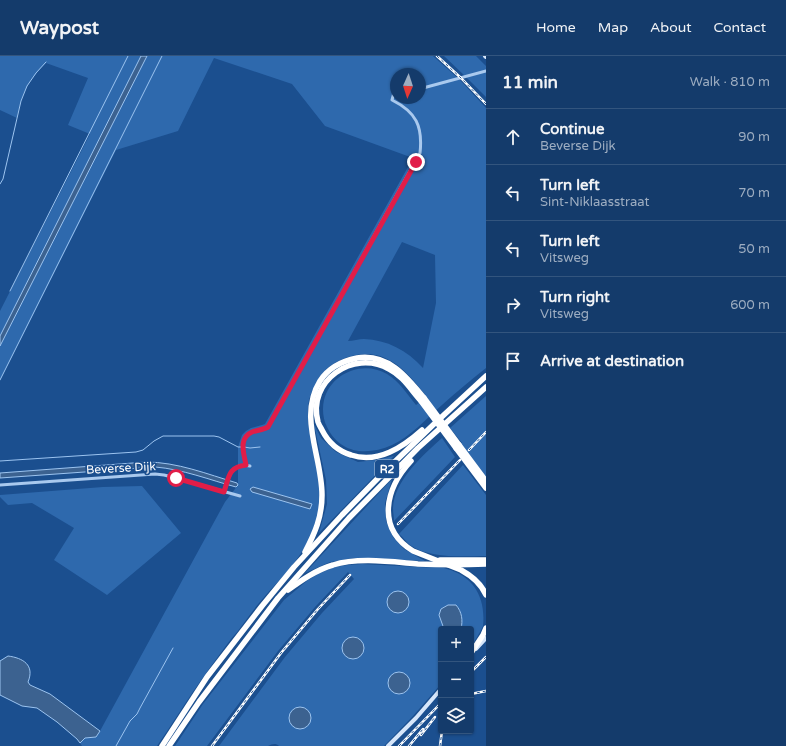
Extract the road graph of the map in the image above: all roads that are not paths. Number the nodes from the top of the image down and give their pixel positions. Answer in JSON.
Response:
{"nodes":[{"id":1,"x":486,"y":71,"type":"edge"},
{"id":2,"x":426,"y":87,"type":"edge"},
{"id":3,"x":399,"y":104,"type":"edge"},
{"id":4,"x":486,"y":375,"type":"edge"},
{"id":5,"x":486,"y":387,"type":"edge"},
{"id":6,"x":422,"y":400,"type":"junction"},
{"id":7,"x":449,"y":420,"type":"junction"},
{"id":8,"x":458,"y":447,"type":"junction"},
{"id":9,"x":486,"y":481,"type":"edge"},
{"id":10,"x":0,"y":485,"type":"edge"},
{"id":11,"x":486,"y":488,"type":"edge"},
{"id":12,"x":224,"y":492,"type":"junction"},
{"id":13,"x":240,"y":496,"type":"dead end"},
{"id":14,"x":433,"y":559,"type":"junction"},
{"id":15,"x":486,"y":560,"type":"edge"},
{"id":16,"x":486,"y":564,"type":"edge"},
{"id":17,"x":447,"y":565,"type":"junction"},
{"id":18,"x":294,"y":567,"type":"junction"},
{"id":19,"x":486,"y":595,"type":"edge"},
{"id":20,"x":278,"y":598,"type":"junction"},
{"id":21,"x":486,"y":628,"type":"edge"},
{"id":22,"x":486,"y":638,"type":"edge"},
{"id":23,"x":474,"y":649,"type":"edge"},
{"id":24,"x":474,"y":651,"type":"edge"},
{"id":25,"x":438,"y":692,"type":"edge"},
{"id":26,"x":162,"y":746,"type":"edge"},
{"id":27,"x":169,"y":746,"type":"edge"},
{"id":28,"x":388,"y":746,"type":"edge"}],
"edges":[{"from":1,"to":2,"type":"street"},
{"from":3,"to":12,"type":"street"},
{"from":4,"to":6,"type":"highway"},
{"from":4,"to":18,"type":"highway","number":"R2"},
{"from":5,"to":7,"type":"highway","number":"R2"},
{"from":6,"to":8,"type":"highway","bridge":true},
{"from":6,"to":18,"type":"highway"},
{"from":7,"to":14,"type":"highway"},
{"from":7,"to":20,"type":"highway","number":"R2"},
{"from":8,"to":9,"type":"highway"},
{"from":8,"to":11,"type":"highway"},
{"from":10,"to":12,"type":"street","name":"Beverse Dijk"},
{"from":12,"to":13,"type":"street","name":"Beverse Dijk"},
{"from":14,"to":15,"type":"highway"},
{"from":14,"to":17,"type":"highway"},
{"from":16,"to":17,"type":"highway"},
{"from":17,"to":19,"type":"highway"},
{"from":17,"to":20,"type":"highway"},
{"from":18,"to":26,"type":"highway","number":"R2"},
{"from":20,"to":27,"type":"highway","number":"R2"},
{"from":21,"to":23,"type":"highway"},
{"from":22,"to":24,"type":"main road"},
{"from":25,"to":28,"type":"main road"}]}
